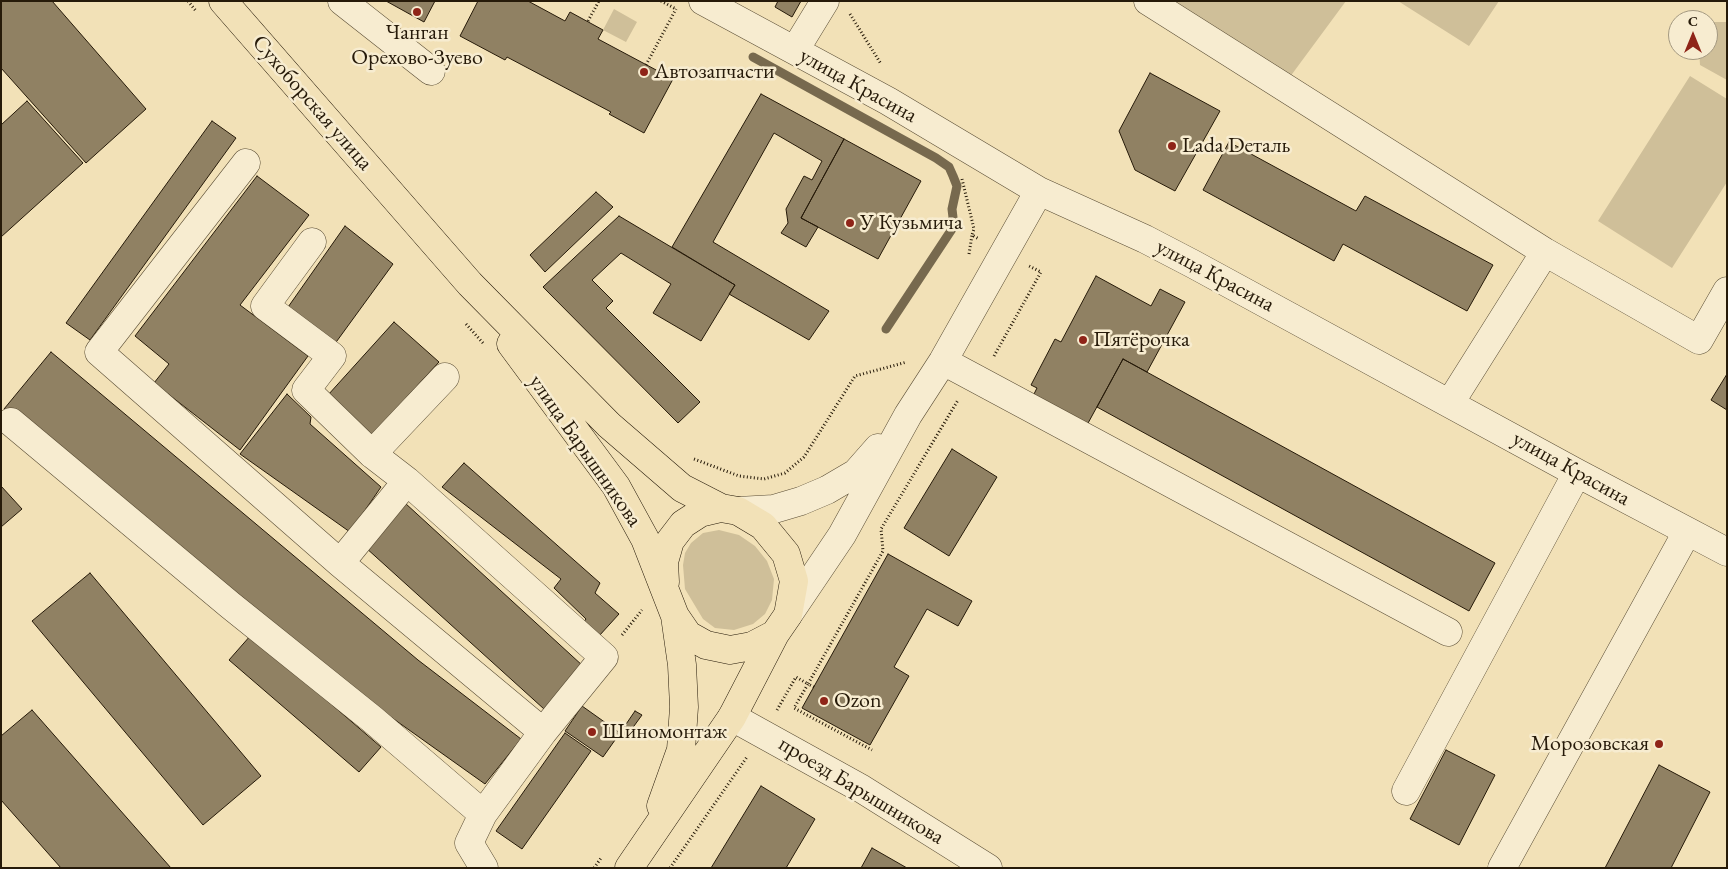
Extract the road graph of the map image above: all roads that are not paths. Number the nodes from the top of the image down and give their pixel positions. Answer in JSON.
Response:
{"nodes":[{"id":1,"x":223,"y":1,"type":"edge"},
{"id":2,"x":342,"y":1,"type":"edge"},
{"id":3,"x":703,"y":1,"type":"edge"},
{"id":4,"x":1148,"y":1,"type":"edge"},
{"id":5,"x":836,"y":5,"type":"edge"},
{"id":6,"x":795,"y":50,"type":"junction"},
{"id":7,"x":431,"y":72,"type":"dead end"},
{"id":8,"x":246,"y":163,"type":"dead end"},
{"id":9,"x":1039,"y":191,"type":"junction"},
{"id":10,"x":401,"y":205,"type":"joint"},
{"id":11,"x":312,"y":242,"type":"dead end"},
{"id":12,"x":1545,"y":252,"type":"junction"},
{"id":13,"x":470,"y":284,"type":"junction"},
{"id":14,"x":1727,"y":291,"type":"edge"},
{"id":15,"x":943,"y":362,"type":"junction"},
{"id":16,"x":445,"y":377,"type":"dead end"},
{"id":17,"x":1450,"y":403,"type":"junction"},
{"id":18,"x":908,"y":415,"type":"junction"},
{"id":19,"x":11,"y":422,"type":"dead end"},
{"id":20,"x":372,"y":454,"type":"junction"},
{"id":21,"x":1577,"y":473,"type":"junction"},
{"id":22,"x":407,"y":481,"type":"junction"},
{"id":23,"x":729,"y":509,"type":"junction"},
{"id":24,"x":1687,"y":532,"type":"junction"},
{"id":25,"x":1727,"y":552,"type":"edge"},
{"id":26,"x":340,"y":563,"type":"junction"},
{"id":27,"x":666,"y":588,"type":"junction"},
{"id":28,"x":675,"y":616,"type":"junction"},
{"id":29,"x":782,"y":624,"type":"junction"},
{"id":30,"x":1448,"y":632,"type":"dead end"},
{"id":31,"x":732,"y":717,"type":"junction"},
{"id":32,"x":542,"y":732,"type":"junction"},
{"id":33,"x":1406,"y":791,"type":"dead end"},
{"id":34,"x":483,"y":814,"type":"junction"},
{"id":35,"x":651,"y":834,"type":"junction"},
{"id":36,"x":484,"y":868,"type":"edge"},
{"id":37,"x":628,"y":868,"type":"edge"},
{"id":38,"x":988,"y":868,"type":"edge"},
{"id":39,"x":1502,"y":868,"type":"edge"}],
"edges":[{"from":1,"to":10,"type":"main road","name":"Сухоборская улица"},
{"from":2,"to":7,"type":"street"},
{"from":3,"to":6,"type":"street","name":"улица Красина"},
{"from":4,"to":12,"type":"street"},
{"from":5,"to":6,"type":"street"},
{"from":6,"to":9,"type":"street","name":"улица Красина"},
{"from":8,"to":26,"type":"street"},
{"from":9,"to":15,"type":"street"},
{"from":9,"to":17,"type":"street","name":"улица Красина"},
{"from":10,"to":13,"type":"main road","name":"улица Барышникова"},
{"from":11,"to":20,"type":"street"},
{"from":12,"to":14,"type":"street"},
{"from":12,"to":17,"type":"street"},
{"from":13,"to":23,"type":"main road","name":"улица Барышникова"},
{"from":13,"to":27,"type":"main road","name":"улица Барышникова"},
{"from":15,"to":18,"type":"street"},
{"from":15,"to":30,"type":"street"},
{"from":16,"to":20,"type":"street"},
{"from":17,"to":21,"type":"street","name":"улица Красина"},
{"from":18,"to":23,"type":"street","name":"улица Барышникова"},
{"from":18,"to":29,"type":"street","name":"улица Барышникова"},
{"from":19,"to":34,"type":"street"},
{"from":20,"to":22,"type":"street"},
{"from":21,"to":24,"type":"street","name":"улица Красина"},
{"from":21,"to":33,"type":"street"},
{"from":22,"to":26,"type":"street"},
{"from":22,"to":32,"type":"street"},
{"from":23,"to":27,"type":"main road"},
{"from":23,"to":29,"type":"main road","name":"улица Барышникова"},
{"from":24,"to":25,"type":"street","name":"улица Красина"},
{"from":24,"to":39,"type":"street"},
{"from":26,"to":32,"type":"street"},
{"from":27,"to":28,"type":"main road","name":"улица Барышникова"},
{"from":28,"to":29,"type":"main road"},
{"from":28,"to":35,"type":"main road","name":"улица Барышникова"},
{"from":29,"to":31,"type":"main road","name":"улица Барышникова"},
{"from":31,"to":35,"type":"main road","name":"улица Барышникова"},
{"from":31,"to":38,"type":"street","name":"проезд Барышникова"},
{"from":32,"to":34,"type":"street"},
{"from":34,"to":36,"type":"street"},
{"from":35,"to":37,"type":"main road","name":"улица Барышникова"}]}
